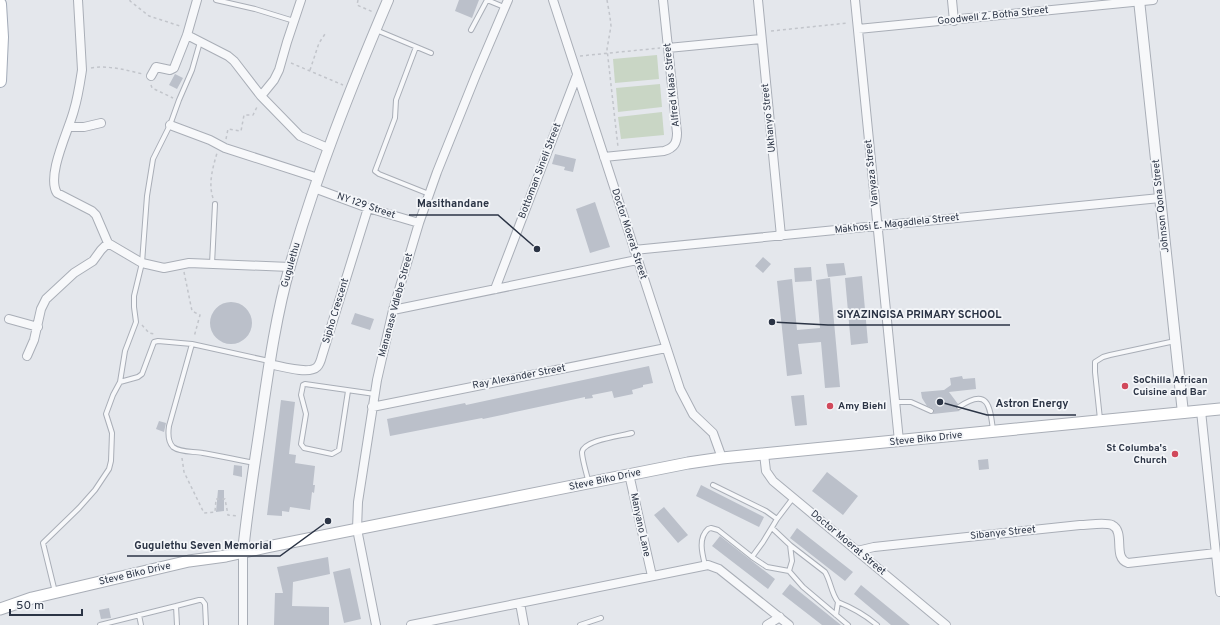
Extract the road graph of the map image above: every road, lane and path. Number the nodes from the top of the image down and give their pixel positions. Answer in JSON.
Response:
{"nodes":[{"id":1,"x":78,"y":0,"type":"edge"},
{"id":2,"x":130,"y":0,"type":"edge"},
{"id":3,"x":197,"y":0,"type":"edge"},
{"id":4,"x":216,"y":0,"type":"edge"},
{"id":5,"x":301,"y":0,"type":"edge"},
{"id":6,"x":358,"y":0,"type":"edge"},
{"id":7,"x":388,"y":0,"type":"edge"},
{"id":8,"x":487,"y":0,"type":"edge"},
{"id":9,"x":553,"y":0,"type":"edge"},
{"id":10,"x":607,"y":0,"type":"edge"},
{"id":11,"x":663,"y":0,"type":"edge"},
{"id":12,"x":758,"y":0,"type":"edge"},
{"id":13,"x":855,"y":0,"type":"edge"},
{"id":14,"x":952,"y":0,"type":"edge"},
{"id":15,"x":1153,"y":0,"type":"edge"},
{"id":16,"x":1139,"y":1,"type":"edge"},
{"id":17,"x":506,"y":3,"type":"edge"},
{"id":18,"x":0,"y":4,"type":"edge"},
{"id":19,"x":381,"y":16,"type":"junction"},
{"id":20,"x":954,"y":20,"type":"junction"},
{"id":21,"x":294,"y":21,"type":"junction"},
{"id":22,"x":857,"y":26,"type":"junction"},
{"id":23,"x":375,"y":30,"type":"junction"},
{"id":24,"x":471,"y":30,"type":"dead end"},
{"id":25,"x":187,"y":32,"type":"junction"},
{"id":26,"x":325,"y":34,"type":"dead end"},
{"id":27,"x":761,"y":35,"type":"junction"},
{"id":28,"x":200,"y":42,"type":"junction"},
{"id":29,"x":416,"y":47,"type":"junction"},
{"id":30,"x":668,"y":48,"type":"junction"},
{"id":31,"x":431,"y":53,"type":"dead end"},
{"id":32,"x":608,"y":53,"type":"junction"},
{"id":33,"x":571,"y":57,"type":"junction"},
{"id":34,"x":282,"y":58,"type":"junction"},
{"id":35,"x":82,"y":70,"type":"junction"},
{"id":36,"x":310,"y":70,"type":"junction"},
{"id":37,"x":577,"y":75,"type":"junction"},
{"id":38,"x":151,"y":76,"type":"junction"},
{"id":39,"x":0,"y":80,"type":"edge"},
{"id":40,"x":351,"y":90,"type":"junction"},
{"id":41,"x":261,"y":96,"type":"junction"},
{"id":42,"x":179,"y":100,"type":"junction"},
{"id":43,"x":101,"y":123,"type":"dead end"},
{"id":44,"x":170,"y":125,"type":"junction"},
{"id":45,"x":69,"y":127,"type":"junction"},
{"id":46,"x":222,"y":146,"type":"junction"},
{"id":47,"x":328,"y":148,"type":"junction"},
{"id":48,"x":618,"y":156,"type":"junction"},
{"id":49,"x":604,"y":157,"type":"junction"},
{"id":50,"x":318,"y":178,"type":"junction"},
{"id":51,"x":314,"y":188,"type":"junction"},
{"id":52,"x":429,"y":194,"type":"junction"},
{"id":53,"x":1160,"y":198,"type":"junction"},
{"id":54,"x":215,"y":204,"type":"joint"},
{"id":55,"x":368,"y":208,"type":"junction"},
{"id":56,"x":418,"y":223,"type":"junction"},
{"id":57,"x":877,"y":226,"type":"junction"},
{"id":58,"x":781,"y":236,"type":"junction"},
{"id":59,"x":108,"y":244,"type":"junction"},
{"id":60,"x":634,"y":250,"type":"junction"},
{"id":61,"x":637,"y":260,"type":"junction"},
{"id":62,"x":142,"y":263,"type":"junction"},
{"id":63,"x":183,"y":264,"type":"junction"},
{"id":64,"x":212,"y":264,"type":"junction"},
{"id":65,"x":290,"y":267,"type":"junction"},
{"id":66,"x":495,"y":289,"type":"junction"},
{"id":67,"x":393,"y":310,"type":"junction"},
{"id":68,"x":9,"y":319,"type":"dead end"},
{"id":69,"x":136,"y":322,"type":"junction"},
{"id":70,"x":38,"y":327,"type":"junction"},
{"id":71,"x":158,"y":341,"type":"junction"},
{"id":72,"x":1175,"y":341,"type":"junction"},
{"id":73,"x":192,"y":344,"type":"junction"},
{"id":74,"x":666,"y":348,"type":"junction"},
{"id":75,"x":27,"y":356,"type":"dead end"},
{"id":76,"x":270,"y":362,"type":"junction"},
{"id":77,"x":120,"y":382,"type":"junction"},
{"id":78,"x":348,"y":391,"type":"junction"},
{"id":79,"x":375,"y":394,"type":"junction"},
{"id":80,"x":895,"y":402,"type":"junction"},
{"id":81,"x":372,"y":407,"type":"junction"},
{"id":82,"x":959,"y":407,"type":"dead end"},
{"id":83,"x":1220,"y":409,"type":"edge"},
{"id":84,"x":931,"y":411,"type":"dead end"},
{"id":85,"x":1183,"y":413,"type":"junction"},
{"id":86,"x":1202,"y":417,"type":"junction"},
{"id":87,"x":1100,"y":422,"type":"junction"},
{"id":88,"x":993,"y":432,"type":"junction"},
{"id":89,"x":632,"y":433,"type":"dead end"},
{"id":90,"x":899,"y":441,"type":"junction"},
{"id":91,"x":180,"y":450,"type":"junction"},
{"id":92,"x":764,"y":454,"type":"junction"},
{"id":93,"x":722,"y":458,"type":"junction"},
{"id":94,"x":255,"y":464,"type":"junction"},
{"id":95,"x":629,"y":474,"type":"junction"},
{"id":96,"x":589,"y":483,"type":"junction"},
{"id":97,"x":713,"y":485,"type":"dead end"},
{"id":98,"x":793,"y":497,"type":"junction"},
{"id":99,"x":248,"y":516,"type":"junction"},
{"id":100,"x":777,"y":518,"type":"junction"},
{"id":101,"x":1216,"y":519,"type":"edge"},
{"id":102,"x":772,"y":528,"type":"junction"},
{"id":103,"x":357,"y":529,"type":"junction"},
{"id":104,"x":790,"y":545,"type":"junction"},
{"id":105,"x":244,"y":548,"type":"junction"},
{"id":106,"x":857,"y":550,"type":"junction"},
{"id":107,"x":1216,"y":554,"type":"junction"},
{"id":108,"x":752,"y":557,"type":"junction"},
{"id":109,"x":705,"y":566,"type":"junction"},
{"id":110,"x":789,"y":571,"type":"junction"},
{"id":111,"x":652,"y":576,"type":"junction"},
{"id":112,"x":1220,"y":592,"type":"edge"},
{"id":113,"x":55,"y":593,"type":"junction"},
{"id":114,"x":838,"y":602,"type":"junction"},
{"id":115,"x":520,"y":603,"type":"junction"},
{"id":116,"x":176,"y":606,"type":"junction"},
{"id":117,"x":0,"y":609,"type":"edge"},
{"id":118,"x":139,"y":615,"type":"junction"},
{"id":119,"x":836,"y":615,"type":"junction"},
{"id":120,"x":780,"y":617,"type":"junction"},
{"id":121,"x":601,"y":618,"type":"dead end"},
{"id":122,"x":100,"y":625,"type":"edge"},
{"id":123,"x":141,"y":625,"type":"edge"},
{"id":124,"x":177,"y":625,"type":"edge"},
{"id":125,"x":206,"y":625,"type":"edge"},
{"id":126,"x":243,"y":625,"type":"edge"},
{"id":127,"x":376,"y":625,"type":"edge"},
{"id":128,"x":411,"y":625,"type":"edge"},
{"id":129,"x":524,"y":625,"type":"edge"},
{"id":130,"x":580,"y":625,"type":"edge"},
{"id":131,"x":767,"y":625,"type":"edge"},
{"id":132,"x":789,"y":625,"type":"edge"},
{"id":133,"x":848,"y":625,"type":"edge"},
{"id":134,"x":877,"y":625,"type":"edge"},
{"id":135,"x":946,"y":625,"type":"edge"}],
"edges":[{"from":1,"to":35,"type":"street"},
{"from":2,"to":25,"type":"path"},
{"from":3,"to":25,"type":"street"},
{"from":4,"to":21,"type":"lane"},
{"from":5,"to":21,"type":"street"},
{"from":6,"to":19,"type":"path"},
{"from":7,"to":19,"type":"street","name":"Gugulethu"},
{"from":8,"to":17,"type":"lane"},
{"from":8,"to":24,"type":"lane"},
{"from":9,"to":33,"type":"street","name":"Doctor Moerat Street"},
{"from":10,"to":32,"type":"path"},
{"from":11,"to":30,"type":"street","name":"Alfred Klaas Street"},
{"from":12,"to":27,"type":"street","name":"Ukhanyo Street"},
{"from":13,"to":22,"type":"street","name":"Vanyaza Street"},
{"from":14,"to":20,"type":"street"},
{"from":15,"to":16,"type":"street","name":"Goodwell Z. Botha Street"},
{"from":16,"to":20,"type":"street","name":"Goodwell Z. Botha Street"},
{"from":16,"to":53,"type":"street","name":"Johnson Qona Street"},
{"from":17,"to":52,"type":"street","name":"Mananase Vdlebe Street"},
{"from":18,"to":39,"type":"main road"},
{"from":19,"to":23,"type":"street","name":"Gugulethu"},
{"from":20,"to":22,"type":"street","name":"Goodwell Z. Botha Street"},
{"from":21,"to":34,"type":"street"},
{"from":22,"to":27,"type":"path"},
{"from":22,"to":57,"type":"street","name":"Vanyaza Street"},
{"from":23,"to":29,"type":"lane"},
{"from":23,"to":40,"type":"street","name":"Gugulethu"},
{"from":25,"to":28,"type":"street"},
{"from":25,"to":38,"type":"street"},
{"from":26,"to":36,"type":"path"},
{"from":27,"to":30,"type":"street"},
{"from":27,"to":58,"type":"street","name":"Ukhanyo Street"},
{"from":28,"to":41,"type":"street"},
{"from":28,"to":42,"type":"lane"},
{"from":29,"to":31,"type":"lane"},
{"from":29,"to":52,"type":"lane"},
{"from":30,"to":32,"type":"path"},
{"from":30,"to":48,"type":"street","name":"Alfred Klaas Street"},
{"from":32,"to":33,"type":"path"},
{"from":32,"to":48,"type":"path"},
{"from":33,"to":37,"type":"street","name":"Doctor Moerat Street"},
{"from":34,"to":36,"type":"path"},
{"from":34,"to":41,"type":"street"},
{"from":35,"to":38,"type":"path"},
{"from":35,"to":45,"type":"street"},
{"from":36,"to":40,"type":"path"},
{"from":37,"to":49,"type":"street","name":"Doctor Moerat Street"},
{"from":37,"to":66,"type":"street","name":"Bottoman Sineli Street"},
{"from":38,"to":42,"type":"path"},
{"from":40,"to":47,"type":"street","name":"Gugulethu"},
{"from":41,"to":46,"type":"path"},
{"from":41,"to":47,"type":"street"},
{"from":42,"to":44,"type":"lane"},
{"from":43,"to":45,"type":"street"},
{"from":44,"to":46,"type":"street"},
{"from":44,"to":62,"type":"lane"},
{"from":45,"to":59,"type":"street"},
{"from":46,"to":50,"type":"street"},
{"from":46,"to":54,"type":"path"},
{"from":47,"to":50,"type":"street","name":"Gugulethu"},
{"from":48,"to":49,"type":"street","name":"Alfred Klaas Street"},
{"from":49,"to":60,"type":"street","name":"Doctor Moerat Street"},
{"from":50,"to":51,"type":"street","name":"Gugulethu"},
{"from":51,"to":55,"type":"street","name":"NY 129 Street"},
{"from":51,"to":65,"type":"street","name":"Gugulethu"},
{"from":52,"to":56,"type":"street","name":"Mananase Vdlebe Street"},
{"from":53,"to":57,"type":"street","name":"Makhosi E. Magadlela Street"},
{"from":53,"to":72,"type":"street","name":"Johnson Qona Street"},
{"from":54,"to":64,"type":"lane"},
{"from":55,"to":56,"type":"street","name":"NY 129 Street"},
{"from":55,"to":76,"type":"street","name":"Sipho Crescent"},
{"from":56,"to":67,"type":"street","name":"Mananase Vdlebe Street"},
{"from":57,"to":58,"type":"street","name":"Makhosi E. Magadlela Street"},
{"from":57,"to":80,"type":"street","name":"Vanyaza Street"},
{"from":58,"to":60,"type":"street","name":"Makhosi E. Magadlela Street"},
{"from":59,"to":62,"type":"street"},
{"from":59,"to":70,"type":"street"},
{"from":60,"to":61,"type":"street","name":"Doctor Moerat Street"},
{"from":61,"to":66,"type":"street"},
{"from":61,"to":74,"type":"street","name":"Doctor Moerat Street"},
{"from":62,"to":63,"type":"street"},
{"from":62,"to":69,"type":"lane"},
{"from":63,"to":64,"type":"street"},
{"from":63,"to":73,"type":"path"},
{"from":64,"to":65,"type":"street"},
{"from":65,"to":76,"type":"street","name":"Gugulethu"},
{"from":66,"to":67,"type":"street"},
{"from":67,"to":79,"type":"street","name":"Mananase Vdlebe Street"},
{"from":68,"to":70,"type":"street"},
{"from":69,"to":71,"type":"path"},
{"from":69,"to":77,"type":"lane"},
{"from":70,"to":75,"type":"street"},
{"from":71,"to":73,"type":"lane"},
{"from":71,"to":77,"type":"lane"},
{"from":72,"to":85,"type":"street","name":"Johnson Qona Street"},
{"from":72,"to":87,"type":"lane"},
{"from":73,"to":76,"type":"lane"},
{"from":73,"to":91,"type":"lane"},
{"from":74,"to":81,"type":"street","name":"Ray Alexander Street"},
{"from":74,"to":93,"type":"street","name":"Doctor Moerat Street"},
{"from":76,"to":94,"type":"street","name":"Gugulethu"},
{"from":77,"to":113,"type":"lane"},
{"from":78,"to":78,"type":"lane"},
{"from":78,"to":79,"type":"lane"},
{"from":79,"to":81,"type":"street","name":"Mananase Vdlebe Street"},
{"from":80,"to":84,"type":"lane"},
{"from":80,"to":90,"type":"street","name":"Vanyaza Street"},
{"from":81,"to":103,"type":"street","name":"Mananase Vdlebe Street"},
{"from":82,"to":88,"type":"lane"},
{"from":83,"to":86,"type":"main road","name":"Steve Biko Drive"},
{"from":85,"to":86,"type":"main road","name":"Steve Biko Drive"},
{"from":85,"to":87,"type":"main road","name":"Steve Biko Drive"},
{"from":86,"to":101,"type":"street"},
{"from":87,"to":88,"type":"main road","name":"Steve Biko Drive"},
{"from":88,"to":90,"type":"main road","name":"Steve Biko Drive"},
{"from":89,"to":96,"type":"lane"},
{"from":90,"to":92,"type":"main road","name":"Steve Biko Drive"},
{"from":91,"to":94,"type":"lane"},
{"from":91,"to":99,"type":"path"},
{"from":92,"to":93,"type":"main road","name":"Steve Biko Drive"},
{"from":92,"to":98,"type":"street","name":"Doctor Moerat Street"},
{"from":93,"to":95,"type":"main road","name":"Steve Biko Drive"},
{"from":94,"to":99,"type":"street","name":"Gugulethu"},
{"from":95,"to":96,"type":"main road","name":"Steve Biko Drive"},
{"from":95,"to":111,"type":"street","name":"Manyano Lane"},
{"from":96,"to":103,"type":"main road","name":"Steve Biko Drive"},
{"from":97,"to":100,"type":"lane"},
{"from":98,"to":100,"type":"lane"},
{"from":98,"to":106,"type":"street","name":"Doctor Moerat Street"},
{"from":99,"to":105,"type":"street","name":"Gugulethu"},
{"from":100,"to":102,"type":"lane"},
{"from":101,"to":107,"type":"street"},
{"from":102,"to":104,"type":"lane"},
{"from":102,"to":108,"type":"lane"},
{"from":103,"to":105,"type":"main road","name":"Steve Biko Drive"},
{"from":103,"to":127,"type":"street","name":"Mananase Vdlebe Street"},
{"from":104,"to":110,"type":"lane"},
{"from":104,"to":114,"type":"lane"},
{"from":105,"to":113,"type":"main road","name":"Steve Biko Drive"},
{"from":105,"to":126,"type":"street"},
{"from":106,"to":107,"type":"street","name":"Sibanye Street"},
{"from":106,"to":135,"type":"street","name":"Doctor Moerat Street"},
{"from":107,"to":112,"type":"street"},
{"from":108,"to":109,"type":"lane"},
{"from":108,"to":110,"type":"lane"},
{"from":109,"to":111,"type":"street"},
{"from":109,"to":120,"type":"street"},
{"from":110,"to":119,"type":"lane"},
{"from":111,"to":115,"type":"street"},
{"from":113,"to":117,"type":"main road","name":"Steve Biko Drive"},
{"from":114,"to":119,"type":"lane"},
{"from":114,"to":134,"type":"lane"},
{"from":115,"to":128,"type":"street"},
{"from":115,"to":129,"type":"street"},
{"from":116,"to":118,"type":"lane"},
{"from":116,"to":124,"type":"lane"},
{"from":116,"to":125,"type":"lane"},
{"from":118,"to":122,"type":"lane"},
{"from":118,"to":123,"type":"lane"},
{"from":119,"to":133,"type":"lane"},
{"from":120,"to":131,"type":"street"},
{"from":120,"to":132,"type":"street"},
{"from":121,"to":130,"type":"lane"}]}
